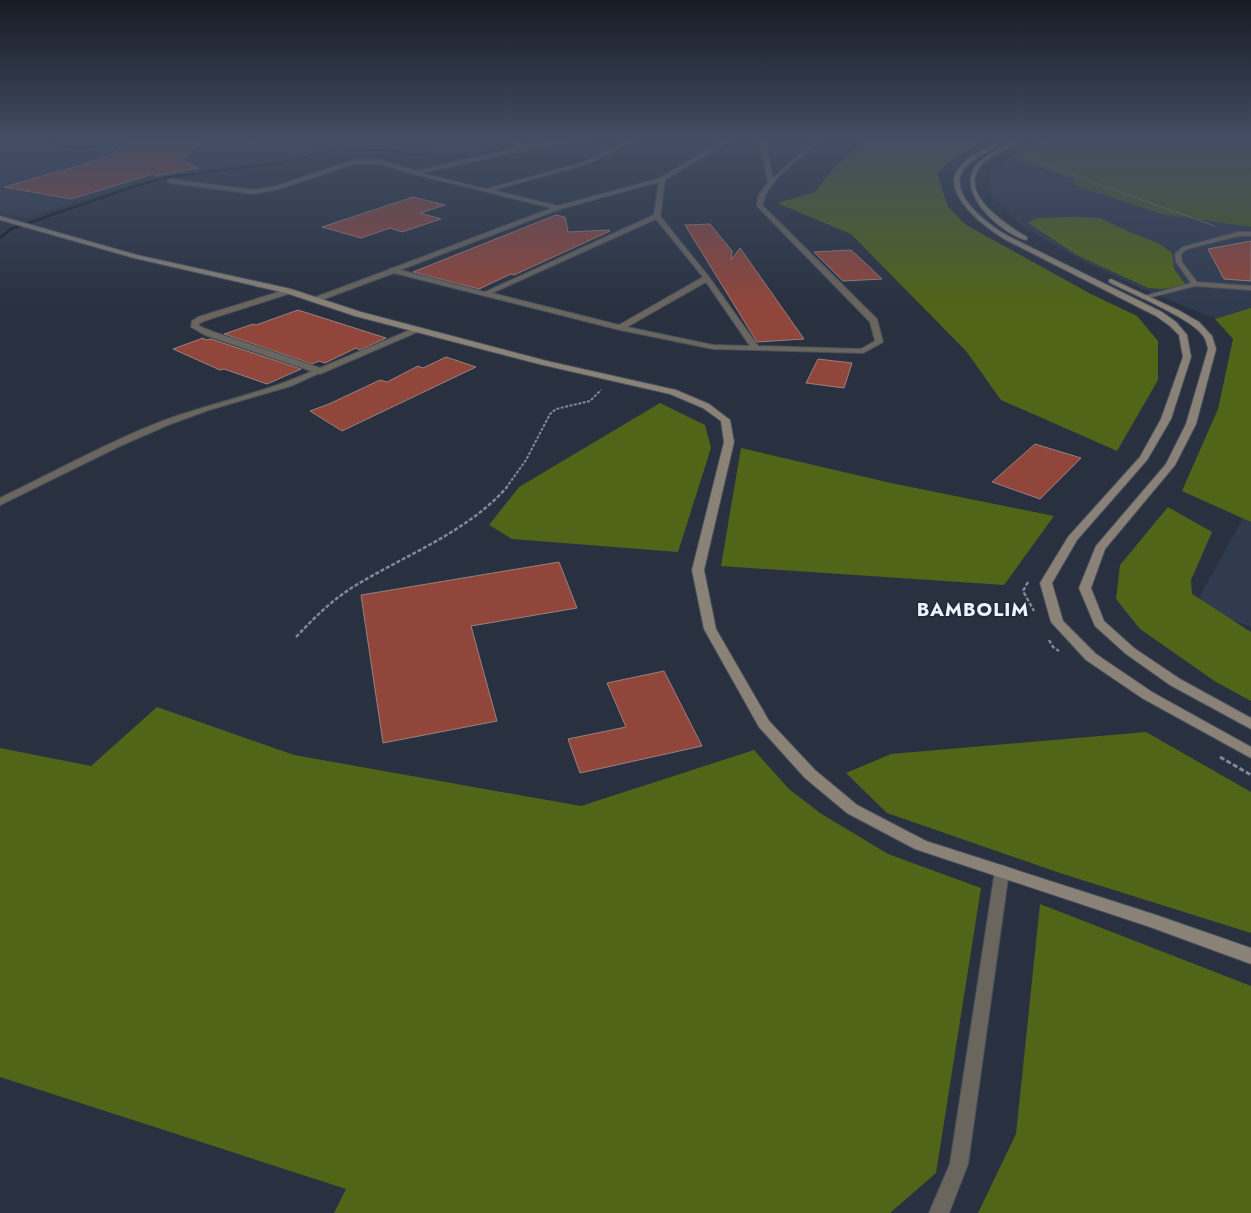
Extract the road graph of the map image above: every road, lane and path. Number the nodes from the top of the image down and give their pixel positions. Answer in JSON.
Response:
{"nodes":[{"id":1,"x":504,"y":195,"type":"edge"},
{"id":2,"x":606,"y":195,"type":"edge"},
{"id":3,"x":660,"y":195,"type":"edge"},
{"id":4,"x":763,"y":195,"type":"edge"},
{"id":5,"x":961,"y":195,"type":"edge"},
{"id":6,"x":976,"y":195,"type":"edge"},
{"id":7,"x":1128,"y":195,"type":"edge"},
{"id":8,"x":558,"y":208,"type":"junction"},
{"id":9,"x":657,"y":216,"type":"junction"},
{"id":10,"x":0,"y":218,"type":"edge"},
{"id":11,"x":1238,"y":234,"type":"junction"},
{"id":12,"x":1251,"y":234,"type":"edge"},
{"id":13,"x":391,"y":270,"type":"junction"},
{"id":14,"x":707,"y":278,"type":"junction"},
{"id":15,"x":1196,"y":284,"type":"junction"},
{"id":16,"x":1251,"y":288,"type":"edge"},
{"id":17,"x":288,"y":291,"type":"junction"},
{"id":18,"x":485,"y":294,"type":"junction"},
{"id":19,"x":1144,"y":297,"type":"junction"},
{"id":20,"x":316,"y":300,"type":"junction"},
{"id":21,"x":620,"y":328,"type":"junction"},
{"id":22,"x":418,"y":330,"type":"junction"},
{"id":23,"x":756,"y":347,"type":"junction"},
{"id":24,"x":320,"y":371,"type":"junction"},
{"id":25,"x":612,"y":378,"type":"junction"},
{"id":26,"x":0,"y":502,"type":"edge"},
{"id":27,"x":1030,"y":578,"type":"dead end"},
{"id":28,"x":1034,"y":612,"type":"dead end"},
{"id":29,"x":296,"y":637,"type":"dead end"},
{"id":30,"x":1049,"y":640,"type":"dead end"},
{"id":31,"x":1065,"y":656,"type":"dead end"},
{"id":32,"x":1251,"y":724,"type":"edge"},
{"id":33,"x":1251,"y":753,"type":"edge"},
{"id":34,"x":1216,"y":755,"type":"dead end"},
{"id":35,"x":1251,"y":775,"type":"edge"},
{"id":36,"x":1002,"y":871,"type":"junction"},
{"id":37,"x":1251,"y":956,"type":"edge"},
{"id":38,"x":939,"y":1213,"type":"edge"}],
"edges":[{"from":1,"to":8,"type":"street"},
{"from":2,"to":8,"type":"street"},
{"from":3,"to":9,"type":"street"},
{"from":4,"to":23,"type":"street"},
{"from":5,"to":33,"type":"main road"},
{"from":6,"to":19,"type":"main road"},
{"from":7,"to":11,"type":"path"},
{"from":8,"to":13,"type":"street"},
{"from":9,"to":14,"type":"street"},
{"from":9,"to":18,"type":"street"},
{"from":10,"to":17,"type":"main road"},
{"from":11,"to":12,"type":"lane"},
{"from":11,"to":15,"type":"lane"},
{"from":13,"to":18,"type":"street"},
{"from":13,"to":20,"type":"street"},
{"from":14,"to":21,"type":"street"},
{"from":14,"to":23,"type":"street"},
{"from":15,"to":16,"type":"lane"},
{"from":15,"to":19,"type":"lane"},
{"from":17,"to":20,"type":"main road"},
{"from":17,"to":24,"type":"street"},
{"from":18,"to":21,"type":"street"},
{"from":19,"to":32,"type":"main road"},
{"from":20,"to":22,"type":"main road"},
{"from":21,"to":23,"type":"street"},
{"from":22,"to":24,"type":"street"},
{"from":22,"to":25,"type":"main road"},
{"from":24,"to":26,"type":"lane"},
{"from":25,"to":29,"type":"path"},
{"from":25,"to":36,"type":"main road"},
{"from":27,"to":28,"type":"path"},
{"from":30,"to":31,"type":"path"},
{"from":34,"to":35,"type":"path"},
{"from":36,"to":37,"type":"main road"},
{"from":36,"to":38,"type":"lane"}]}
